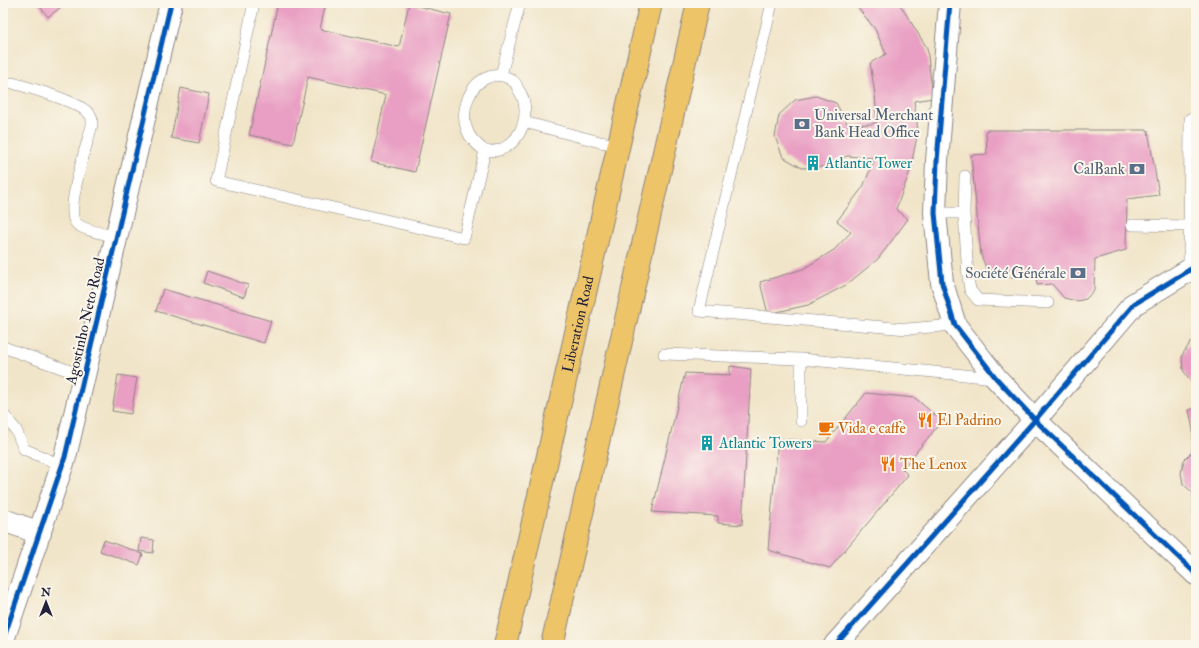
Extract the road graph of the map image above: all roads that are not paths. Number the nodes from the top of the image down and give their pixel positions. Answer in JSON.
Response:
{"nodes":[{"id":1,"x":172,"y":3,"type":"edge"},
{"id":2,"x":254,"y":3,"type":"edge"},
{"id":3,"x":520,"y":3,"type":"edge"},
{"id":4,"x":651,"y":3,"type":"edge"},
{"id":5,"x":698,"y":3,"type":"edge"},
{"id":6,"x":772,"y":3,"type":"edge"},
{"id":7,"x":950,"y":3,"type":"edge"},
{"id":8,"x":502,"y":75,"type":"junction"},
{"id":9,"x":13,"y":83,"type":"dead end"},
{"id":10,"x":1190,"y":118,"type":"dead end"},
{"id":11,"x":524,"y":122,"type":"junction"},
{"id":12,"x":619,"y":145,"type":"junction"},
{"id":13,"x":485,"y":151,"type":"junction"},
{"id":14,"x":965,"y":176,"type":"dead end"},
{"id":15,"x":935,"y":213,"type":"junction"},
{"id":16,"x":964,"y":213,"type":"junction"},
{"id":17,"x":1132,"y":225,"type":"dead end"},
{"id":18,"x":1189,"y":226,"type":"junction"},
{"id":19,"x":116,"y":237,"type":"junction"},
{"id":20,"x":1192,"y":268,"type":"edge"},
{"id":21,"x":1048,"y":303,"type":"dead end"},
{"id":22,"x":955,"y":325,"type":"junction"},
{"id":23,"x":3,"y":347,"type":"edge"},
{"id":24,"x":664,"y":354,"type":"dead end"},
{"id":25,"x":801,"y":359,"type":"junction"},
{"id":26,"x":84,"y":376,"type":"junction"},
{"id":27,"x":996,"y":378,"type":"junction"},
{"id":28,"x":3,"y":414,"type":"edge"},
{"id":29,"x":1035,"y":420,"type":"junction"},
{"id":30,"x":801,"y":421,"type":"dead end"},
{"id":31,"x":63,"y":466,"type":"junction"},
{"id":32,"x":3,"y":520,"type":"edge"},
{"id":33,"x":40,"y":533,"type":"junction"},
{"id":34,"x":1196,"y":574,"type":"edge"},
{"id":35,"x":9,"y":606,"type":"edge"},
{"id":36,"x":3,"y":640,"type":"edge"},
{"id":37,"x":505,"y":645,"type":"edge"},
{"id":38,"x":552,"y":645,"type":"edge"},
{"id":39,"x":835,"y":645,"type":"edge"}],
"edges":[{"from":1,"to":19,"type":"street","name":"Agostinho Neto Road"},
{"from":2,"to":13,"type":"lane"},
{"from":3,"to":8,"type":"lane"},
{"from":4,"to":12,"type":"highway","name":"Liberation Road"},
{"from":5,"to":38,"type":"highway"},
{"from":6,"to":22,"type":"lane"},
{"from":7,"to":15,"type":"street"},
{"from":8,"to":11,"type":"lane"},
{"from":8,"to":13,"type":"lane"},
{"from":9,"to":19,"type":"lane"},
{"from":10,"to":18,"type":"lane"},
{"from":11,"to":12,"type":"lane"},
{"from":11,"to":13,"type":"lane"},
{"from":12,"to":37,"type":"highway","name":"Liberation Road"},
{"from":14,"to":16,"type":"lane"},
{"from":15,"to":16,"type":"lane"},
{"from":15,"to":22,"type":"street"},
{"from":16,"to":21,"type":"lane"},
{"from":17,"to":18,"type":"lane"},
{"from":18,"to":20,"type":"lane"},
{"from":19,"to":26,"type":"street","name":"Agostinho Neto Road"},
{"from":20,"to":29,"type":"street"},
{"from":22,"to":27,"type":"street"},
{"from":23,"to":26,"type":"lane"},
{"from":24,"to":25,"type":"lane"},
{"from":25,"to":27,"type":"lane"},
{"from":25,"to":30,"type":"lane"},
{"from":26,"to":31,"type":"street","name":"Agostinho Neto Road"},
{"from":27,"to":29,"type":"street"},
{"from":28,"to":31,"type":"lane"},
{"from":29,"to":34,"type":"street"},
{"from":29,"to":39,"type":"street"},
{"from":31,"to":33,"type":"street","name":"Agostinho Neto Road"},
{"from":32,"to":33,"type":"street"},
{"from":33,"to":35,"type":"street","name":"Agostinho Neto Road"},
{"from":35,"to":36,"type":"street","name":"Agostinho Neto Road"}]}
